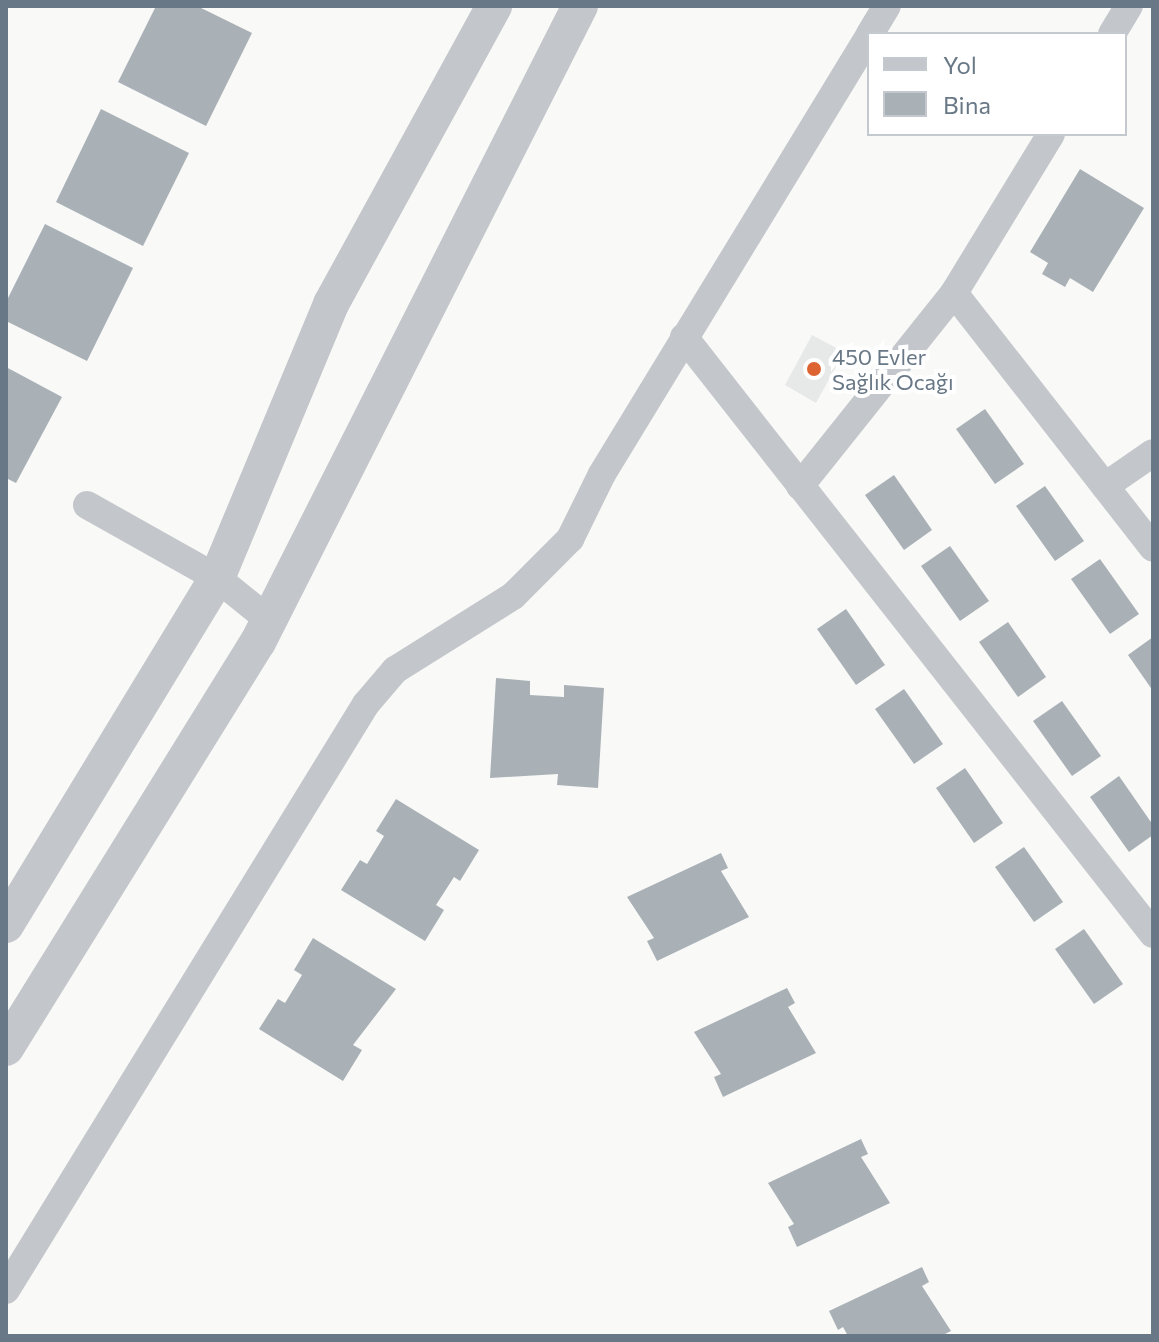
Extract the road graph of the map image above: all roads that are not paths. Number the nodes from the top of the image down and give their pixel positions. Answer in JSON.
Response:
{"nodes":[{"id":1,"x":494,"y":6,"type":"edge"},
{"id":2,"x":580,"y":6,"type":"edge"},
{"id":3,"x":887,"y":6,"type":"edge"},
{"id":4,"x":1129,"y":6,"type":"edge"},
{"id":5,"x":872,"y":32,"type":"edge"},
{"id":6,"x":1113,"y":32,"type":"edge"},
{"id":7,"x":867,"y":40,"type":"edge"},
{"id":8,"x":1050,"y":136,"type":"edge"},
{"id":9,"x":954,"y":293,"type":"junction"},
{"id":10,"x":684,"y":337,"type":"junction"},
{"id":11,"x":1153,"y":453,"type":"edge"},
{"id":12,"x":800,"y":486,"type":"junction"},
{"id":13,"x":1105,"y":486,"type":"junction"},
{"id":14,"x":87,"y":505,"type":"dead end"},
{"id":15,"x":1153,"y":548,"type":"edge"},
{"id":16,"x":217,"y":578,"type":"junction"},
{"id":17,"x":269,"y":620,"type":"junction"},
{"id":18,"x":6,"y":925,"type":"edge"},
{"id":19,"x":1153,"y":934,"type":"edge"},
{"id":20,"x":6,"y":1048,"type":"edge"},
{"id":21,"x":6,"y":1290,"type":"edge"}],
"edges":[{"from":1,"to":16,"type":"street"},
{"from":2,"to":17,"type":"street"},
{"from":3,"to":5,"type":"street"},
{"from":4,"to":6,"type":"street"},
{"from":7,"to":10,"type":"street"},
{"from":8,"to":9,"type":"street"},
{"from":9,"to":12,"type":"street"},
{"from":9,"to":13,"type":"street"},
{"from":10,"to":12,"type":"street"},
{"from":10,"to":21,"type":"street"},
{"from":11,"to":13,"type":"street"},
{"from":12,"to":19,"type":"street"},
{"from":13,"to":15,"type":"street"},
{"from":14,"to":16,"type":"street"},
{"from":16,"to":17,"type":"street"},
{"from":16,"to":18,"type":"street"},
{"from":17,"to":20,"type":"street"}]}
